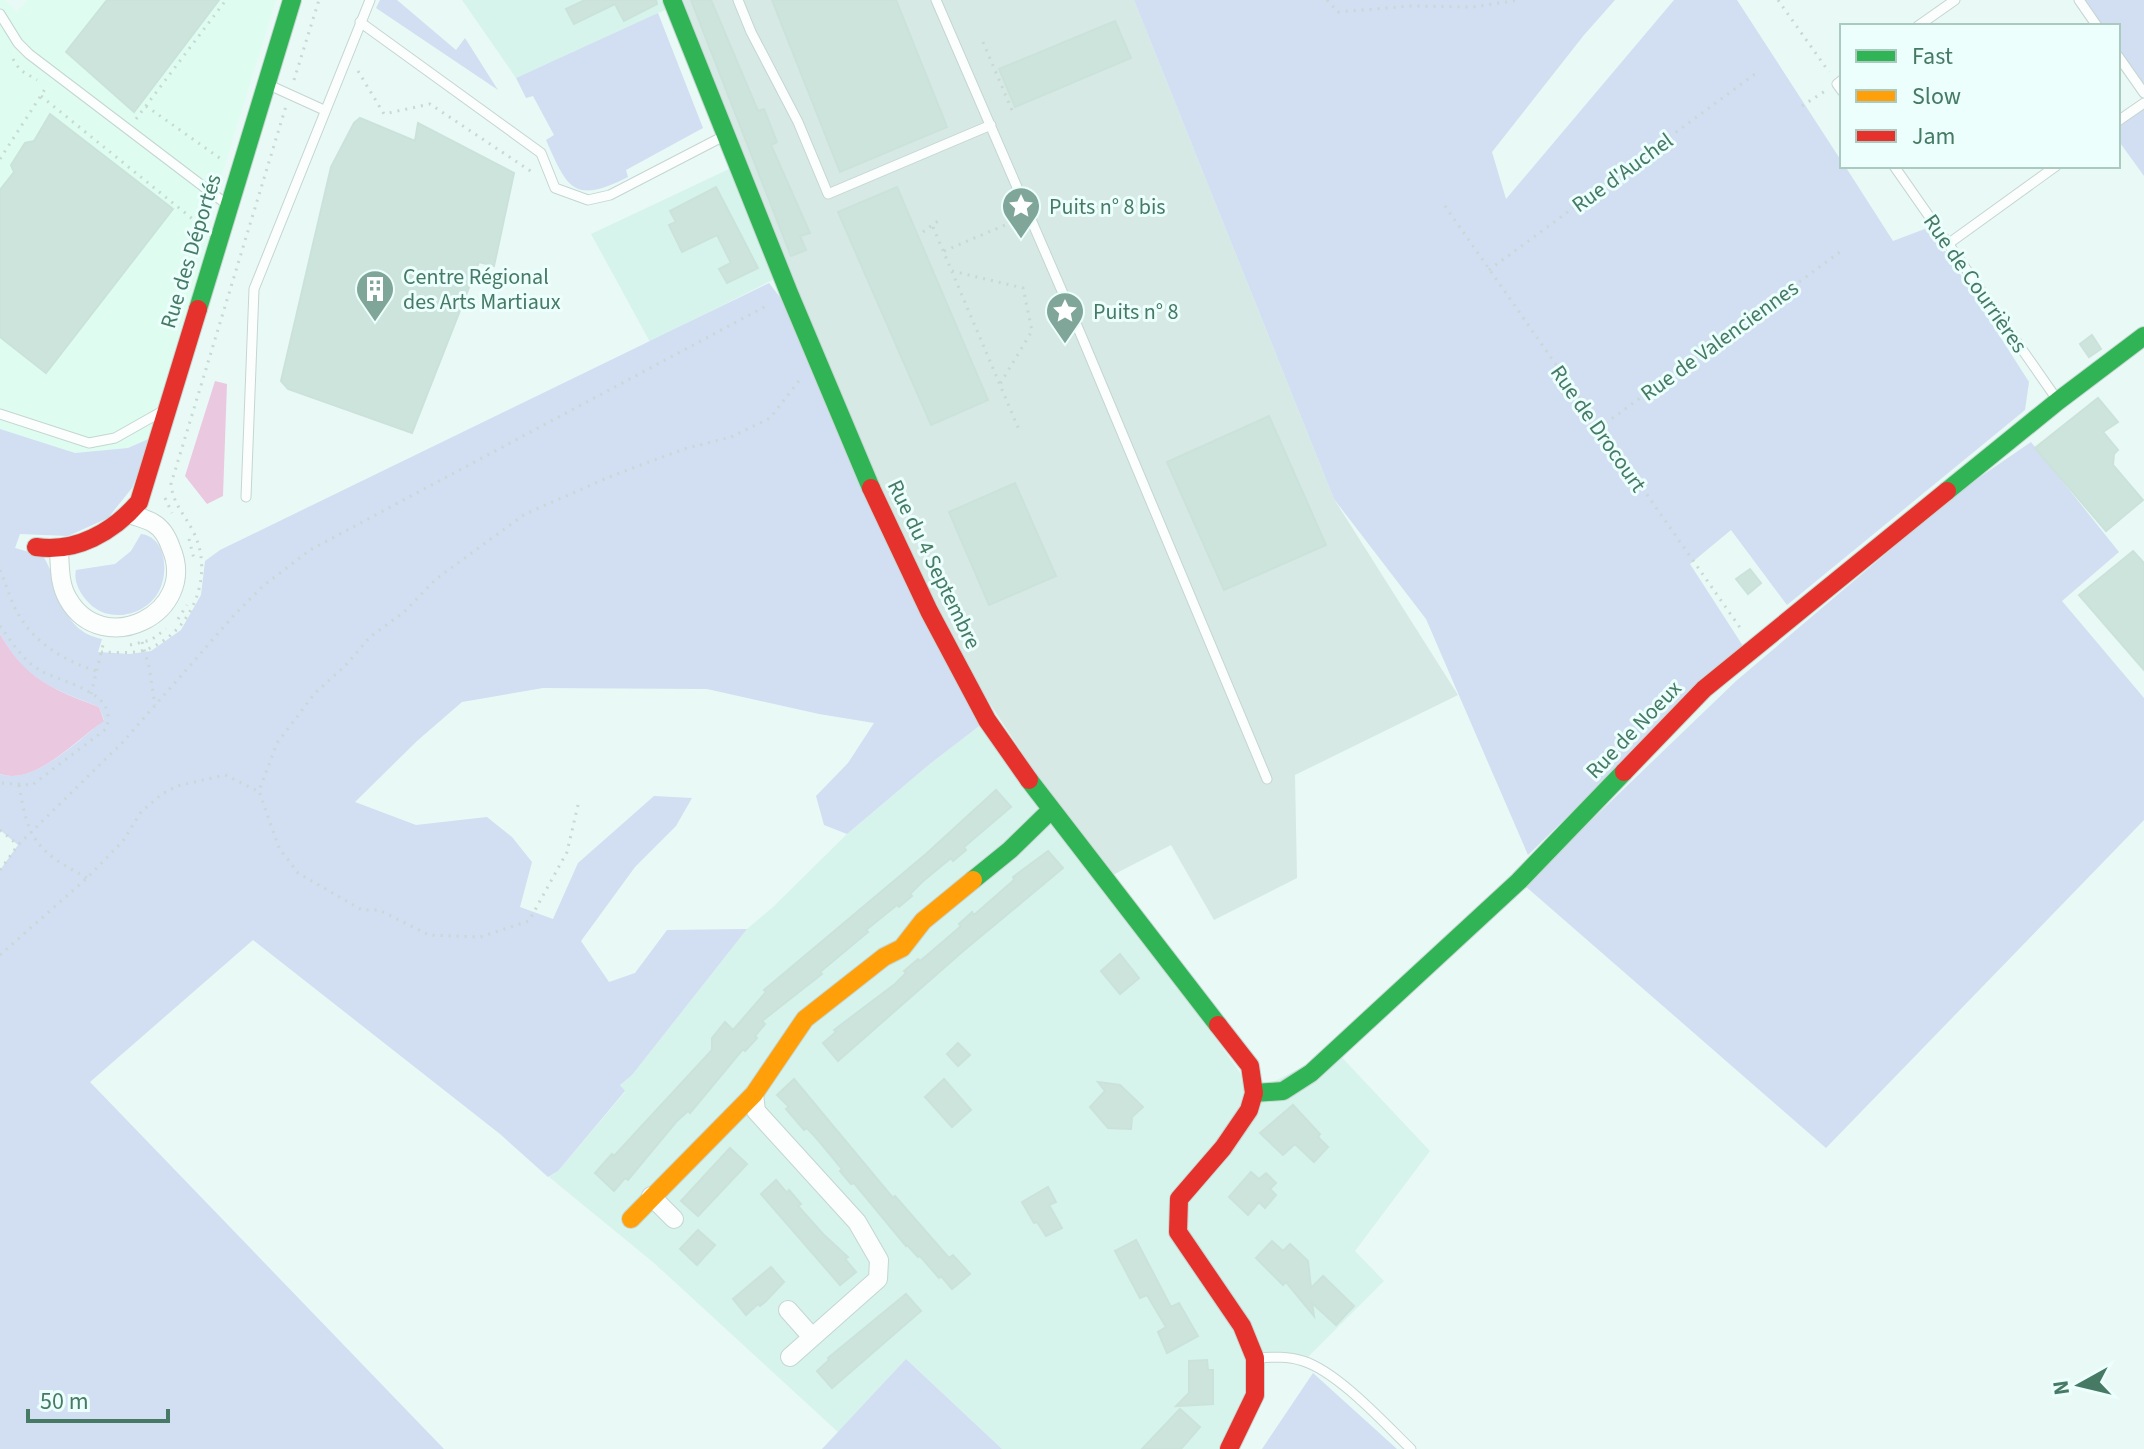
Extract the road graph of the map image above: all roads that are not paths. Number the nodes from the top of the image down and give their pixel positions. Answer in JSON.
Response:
{"nodes":[{"id":1,"x":292,"y":0,"type":"edge"},
{"id":2,"x":370,"y":0,"type":"edge"},
{"id":3,"x":672,"y":0,"type":"edge"},
{"id":4,"x":738,"y":0,"type":"edge"},
{"id":5,"x":936,"y":0,"type":"edge"},
{"id":6,"x":1955,"y":0,"type":"edge"},
{"id":7,"x":2079,"y":0,"type":"edge"},
{"id":8,"x":0,"y":14,"type":"edge"},
{"id":9,"x":360,"y":22,"type":"junction"},
{"id":10,"x":1921,"y":24,"type":"edge"},
{"id":11,"x":2096,"y":24,"type":"edge"},
{"id":12,"x":2120,"y":59,"type":"edge"},
{"id":13,"x":267,"y":84,"type":"junction"},
{"id":14,"x":2144,"y":93,"type":"edge"},
{"id":15,"x":2144,"y":103,"type":"edge"},
{"id":16,"x":324,"y":110,"type":"junction"},
{"id":17,"x":2120,"y":120,"type":"edge"},
{"id":18,"x":991,"y":125,"type":"junction"},
{"id":19,"x":728,"y":134,"type":"junction"},
{"id":20,"x":1895,"y":168,"type":"edge"},
{"id":21,"x":2053,"y":168,"type":"edge"},
{"id":22,"x":229,"y":206,"type":"junction"},
{"id":23,"x":1948,"y":244,"type":"junction"},
{"id":24,"x":2144,"y":336,"type":"edge"},
{"id":25,"x":2058,"y":401,"type":"junction"},
{"id":26,"x":167,"y":408,"type":"junction"},
{"id":27,"x":0,"y":414,"type":"edge"},
{"id":28,"x":246,"y":497,"type":"dead end"},
{"id":29,"x":130,"y":514,"type":"junction"},
{"id":30,"x":36,"y":547,"type":"dead end"},
{"id":31,"x":59,"y":550,"type":"junction"},
{"id":32,"x":1267,"y":779,"type":"dead end"},
{"id":33,"x":1051,"y":810,"type":"junction"},
{"id":34,"x":1254,"y":1093,"type":"junction"},
{"id":35,"x":754,"y":1094,"type":"junction"},
{"id":36,"x":651,"y":1196,"type":"junction"},
{"id":37,"x":631,"y":1219,"type":"dead end"},
{"id":38,"x":674,"y":1219,"type":"dead end"},
{"id":39,"x":788,"y":1310,"type":"dead end"},
{"id":40,"x":812,"y":1337,"type":"junction"},
{"id":41,"x":790,"y":1357,"type":"dead end"},
{"id":42,"x":1255,"y":1358,"type":"junction"},
{"id":43,"x":1229,"y":1449,"type":"edge"},
{"id":44,"x":1411,"y":1449,"type":"edge"}],
"edges":[{"from":1,"to":13,"type":"street","name":"Rue des Déportés"},
{"from":2,"to":9,"type":"lane"},
{"from":3,"to":19,"type":"street","name":"Rue du 4 Septembre"},
{"from":4,"to":18,"type":"lane"},
{"from":5,"to":18,"type":"lane"},
{"from":6,"to":10,"type":"lane"},
{"from":7,"to":11,"type":"lane"},
{"from":8,"to":22,"type":"lane"},
{"from":9,"to":16,"type":"lane"},
{"from":9,"to":19,"type":"lane"},
{"from":12,"to":14,"type":"lane"},
{"from":13,"to":16,"type":"lane"},
{"from":13,"to":22,"type":"street","name":"Rue des Déportés"},
{"from":15,"to":17,"type":"lane"},
{"from":16,"to":28,"type":"lane"},
{"from":18,"to":32,"type":"lane"},
{"from":19,"to":33,"type":"street","name":"Rue du 4 Septembre"},
{"from":20,"to":23,"type":"lane","name":"Rue de Courrières"},
{"from":21,"to":23,"type":"lane"},
{"from":22,"to":26,"type":"street","name":"Rue des Déportés"},
{"from":23,"to":25,"type":"lane","name":"Rue de Courrières"},
{"from":24,"to":25,"type":"street","name":"Rue de Noeux"},
{"from":25,"to":34,"type":"street","name":"Rue de Noeux"},
{"from":26,"to":27,"type":"lane"},
{"from":26,"to":29,"type":"street","name":"Rue des Déportés"},
{"from":29,"to":31,"type":"street"},
{"from":29,"to":31,"type":"street"},
{"from":30,"to":31,"type":"street"},
{"from":33,"to":34,"type":"street","name":"Rue du 4 Septembre"},
{"from":33,"to":35,"type":"street"},
{"from":34,"to":42,"type":"street"},
{"from":35,"to":36,"type":"street"},
{"from":35,"to":40,"type":"street"},
{"from":36,"to":37,"type":"street"},
{"from":36,"to":38,"type":"street"},
{"from":39,"to":40,"type":"street"},
{"from":40,"to":41,"type":"street"},
{"from":42,"to":43,"type":"street"},
{"from":42,"to":44,"type":"lane"}]}
